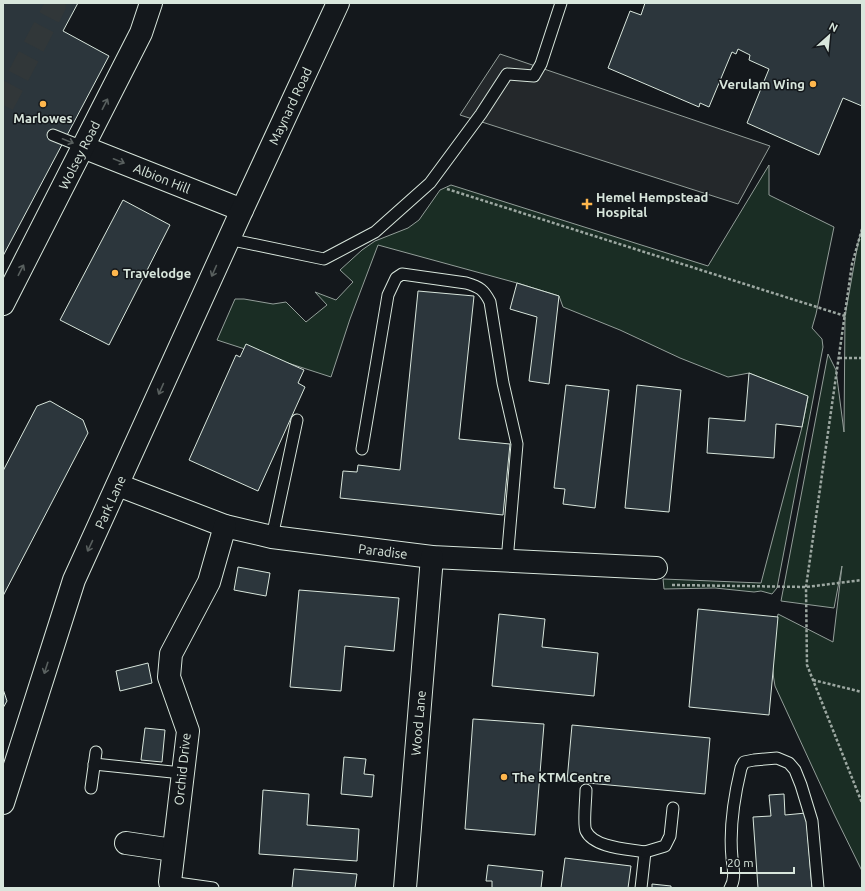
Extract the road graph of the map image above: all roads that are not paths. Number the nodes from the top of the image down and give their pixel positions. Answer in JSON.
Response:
{"nodes":[{"id":1,"x":151,"y":3,"type":"edge"},
{"id":2,"x":338,"y":3,"type":"edge"},
{"id":3,"x":562,"y":3,"type":"edge"},
{"id":4,"x":53,"y":135,"type":"dead end"},
{"id":5,"x":83,"y":147,"type":"junction"},
{"id":6,"x":242,"y":210,"type":"junction"},
{"id":7,"x":228,"y":239,"type":"junction"},
{"id":8,"x":3,"y":304,"type":"edge"},
{"id":9,"x":296,"y":420,"type":"dead end"},
{"id":10,"x":362,"y":449,"type":"dead end"},
{"id":11,"x":118,"y":485,"type":"junction"},
{"id":12,"x":225,"y":526,"type":"junction"},
{"id":13,"x":272,"y":537,"type":"junction"},
{"id":14,"x":432,"y":557,"type":"junction"},
{"id":15,"x":507,"y":561,"type":"junction"},
{"id":16,"x":656,"y":568,"type":"road end"},
{"id":17,"x":96,"y":752,"type":"dead end"},
{"id":18,"x":94,"y":764,"type":"junction"},
{"id":19,"x":182,"y":773,"type":"junction"},
{"id":20,"x":91,"y":788,"type":"dead end"},
{"id":21,"x":586,"y":790,"type":"dead end"},
{"id":22,"x":3,"y":803,"type":"edge"},
{"id":23,"x":673,"y":808,"type":"dead end"},
{"id":24,"x":126,"y":843,"type":"dead end"},
{"id":25,"x":173,"y":850,"type":"junction"},
{"id":26,"x":646,"y":852,"type":"junction"},
{"id":27,"x":170,"y":882,"type":"joint"},
{"id":28,"x":213,"y":888,"type":"edge"},
{"id":29,"x":404,"y":888,"type":"edge"},
{"id":30,"x":641,"y":888,"type":"edge"},
{"id":31,"x":730,"y":888,"type":"edge"},
{"id":32,"x":818,"y":888,"type":"edge"}],
"edges":[{"from":5,"to":1,"type":"street","name":"Wolsey Road","one_way":true},
{"from":2,"to":6,"type":"street","name":"Maynard Road"},
{"from":3,"to":7,"type":"lane"},
{"from":4,"to":5,"type":"lane","one_way":true},
{"from":5,"to":6,"type":"street","name":"Albion Hill","one_way":true},
{"from":8,"to":5,"type":"street","name":"Wolsey Road","one_way":true},
{"from":6,"to":7,"type":"street","name":"Park Lane"},
{"from":7,"to":11,"type":"street","name":"Park Lane","one_way":true},
{"from":9,"to":13,"type":"lane"},
{"from":10,"to":15,"type":"lane"},
{"from":11,"to":12,"type":"street","name":"Paradise"},
{"from":11,"to":22,"type":"street","name":"Park Lane","one_way":true},
{"from":12,"to":13,"type":"street","name":"Paradise"},
{"from":12,"to":19,"type":"street","name":"Orchid Drive"},
{"from":13,"to":14,"type":"street","name":"Paradise"},
{"from":14,"to":15,"type":"street","name":"Paradise"},
{"from":14,"to":29,"type":"street","name":"Wood Lane"},
{"from":15,"to":16,"type":"street","name":"Paradise"},
{"from":17,"to":18,"type":"lane"},
{"from":18,"to":19,"type":"lane"},
{"from":18,"to":20,"type":"lane"},
{"from":19,"to":25,"type":"street","name":"Orchid Drive"},
{"from":21,"to":26,"type":"lane"},
{"from":23,"to":26,"type":"lane"},
{"from":24,"to":25,"type":"street"},
{"from":25,"to":27,"type":"street","name":"Orchid Drive"},
{"from":26,"to":30,"type":"lane"},
{"from":27,"to":28,"type":"lane"},
{"from":31,"to":32,"type":"lane"}]}
